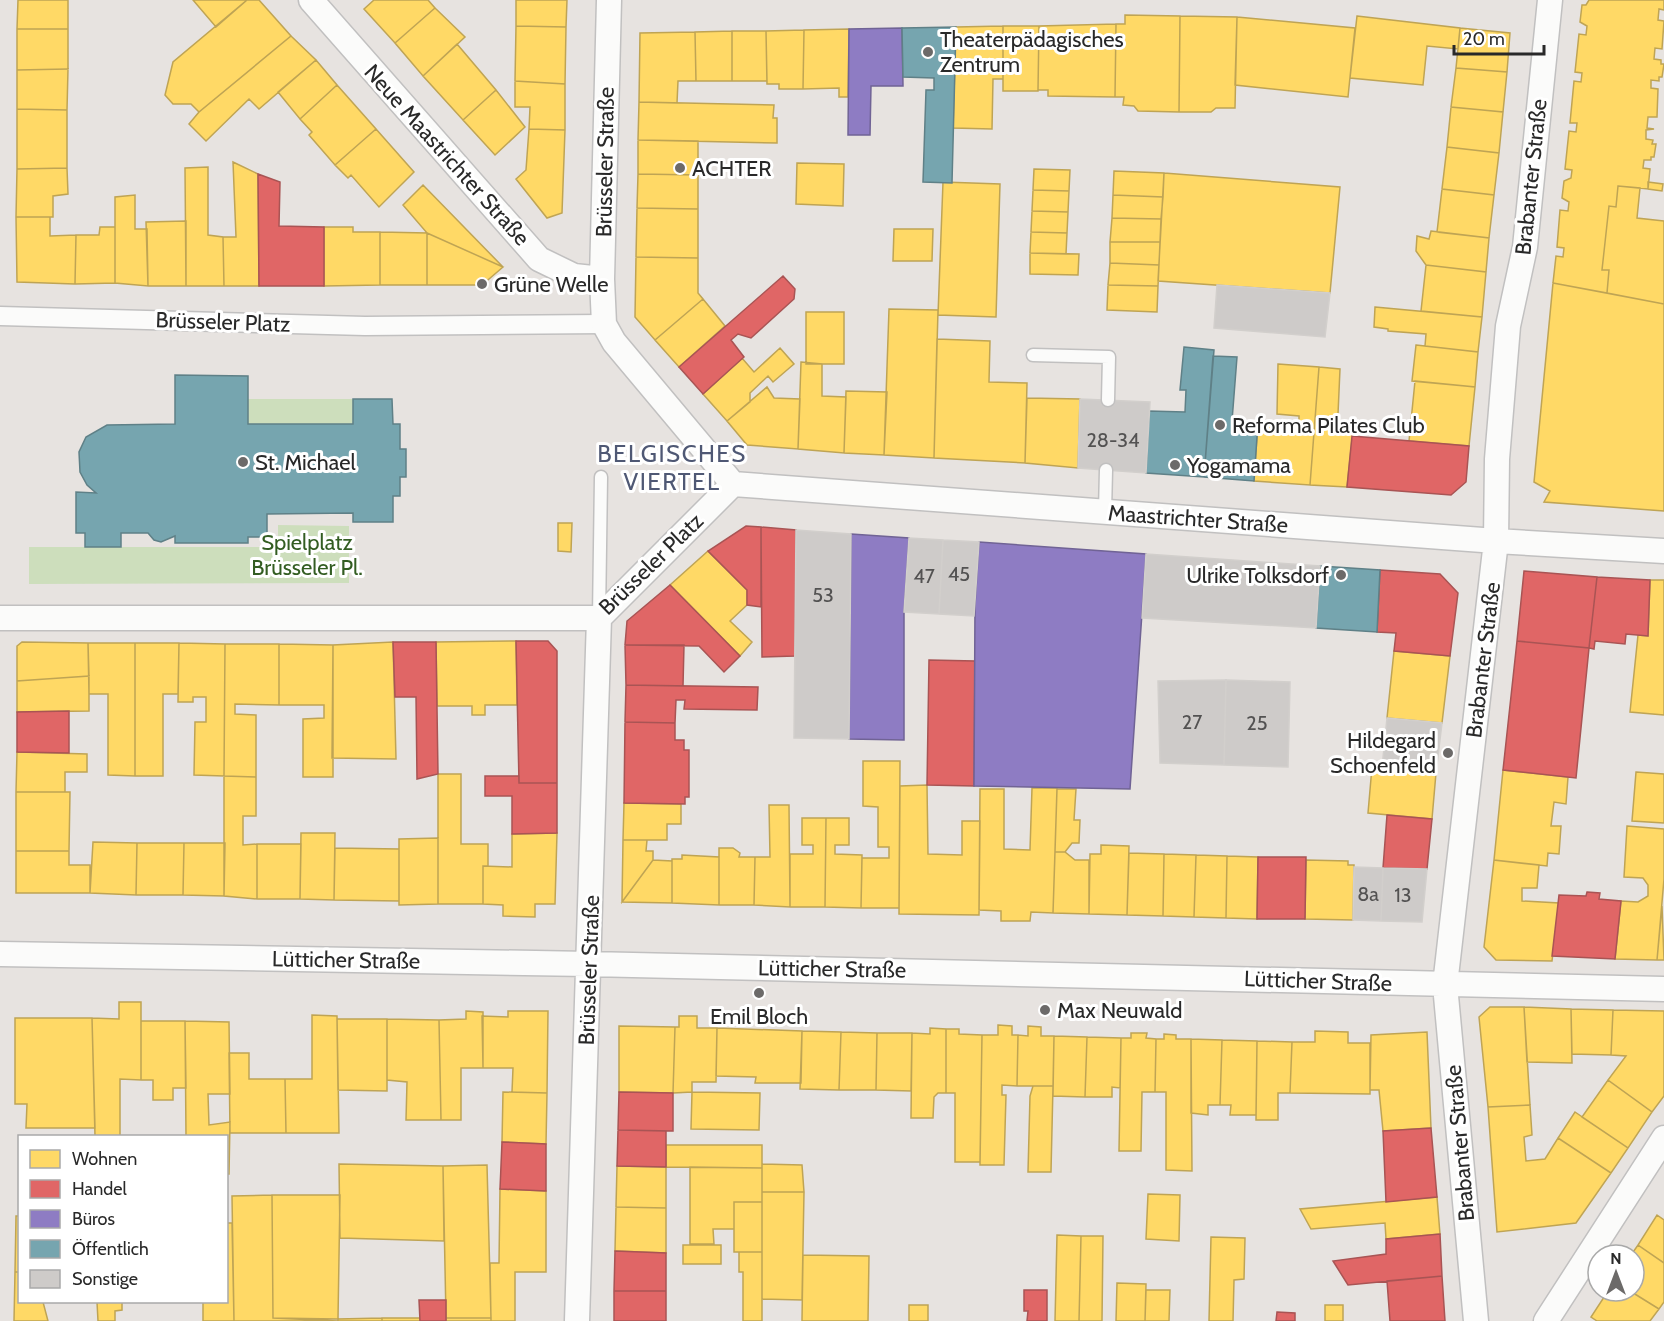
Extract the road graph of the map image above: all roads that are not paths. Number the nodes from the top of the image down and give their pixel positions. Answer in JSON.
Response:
{"nodes":[{"id":1,"x":311,"y":0,"type":"edge"},
{"id":2,"x":609,"y":0,"type":"edge"},
{"id":3,"x":1550,"y":0,"type":"edge"},
{"id":4,"x":602,"y":279,"type":"junction"},
{"id":5,"x":0,"y":316,"type":"edge"},
{"id":6,"x":604,"y":324,"type":"junction"},
{"id":7,"x":1033,"y":355,"type":"dead end"},
{"id":8,"x":1108,"y":400,"type":"dead end"},
{"id":9,"x":1106,"y":470,"type":"dead end"},
{"id":10,"x":601,"y":477,"type":"dead end"},
{"id":11,"x":733,"y":484,"type":"junction"},
{"id":12,"x":1105,"y":512,"type":"junction"},
{"id":13,"x":1496,"y":541,"type":"junction"},
{"id":14,"x":1664,"y":551,"type":"edge"},
{"id":15,"x":0,"y":618,"type":"edge"},
{"id":16,"x":599,"y":618,"type":"junction"},
{"id":17,"x":0,"y":954,"type":"edge"},
{"id":18,"x":589,"y":964,"type":"junction"},
{"id":19,"x":1445,"y":985,"type":"junction"},
{"id":20,"x":1664,"y":989,"type":"edge"},
{"id":21,"x":1664,"y":1138,"type":"edge"},
{"id":22,"x":1656,"y":1165,"type":"edge"},
{"id":23,"x":577,"y":1321,"type":"edge"},
{"id":24,"x":1476,"y":1321,"type":"edge"},
{"id":25,"x":1546,"y":1321,"type":"edge"}],
"edges":[{"from":1,"to":4,"type":"street","name":"Neue Maastrichter Straße"},
{"from":2,"to":4,"type":"street","name":"Brüsseler Straße"},
{"from":3,"to":13,"type":"street","name":"Brabanter Straße"},
{"from":4,"to":6,"type":"street","name":"Brüsseler Straße"},
{"from":5,"to":6,"type":"street","name":"Brüsseler Platz"},
{"from":6,"to":11,"type":"street"},
{"from":7,"to":8,"type":"lane"},
{"from":9,"to":12,"type":"lane"},
{"from":10,"to":16,"type":"lane"},
{"from":11,"to":12,"type":"street","name":"Maastrichter Straße"},
{"from":11,"to":16,"type":"street","name":"Brüsseler Platz"},
{"from":12,"to":13,"type":"street","name":"Maastrichter Straße"},
{"from":13,"to":14,"type":"street","name":"Maastrichter Straße"},
{"from":13,"to":19,"type":"street","name":"Brabanter Straße"},
{"from":15,"to":16,"type":"street","name":"Brüsseler Platz"},
{"from":16,"to":18,"type":"street","name":"Brüsseler Straße"},
{"from":17,"to":18,"type":"street","name":"Lütticher Straße"},
{"from":18,"to":19,"type":"street","name":"Lütticher Straße"},
{"from":18,"to":23,"type":"street","name":"Brüsseler Straße"},
{"from":19,"to":20,"type":"street","name":"Lütticher Straße"},
{"from":19,"to":24,"type":"street","name":"Brabanter Straße"},
{"from":21,"to":22,"type":"street"},
{"from":22,"to":25,"type":"street"}]}
